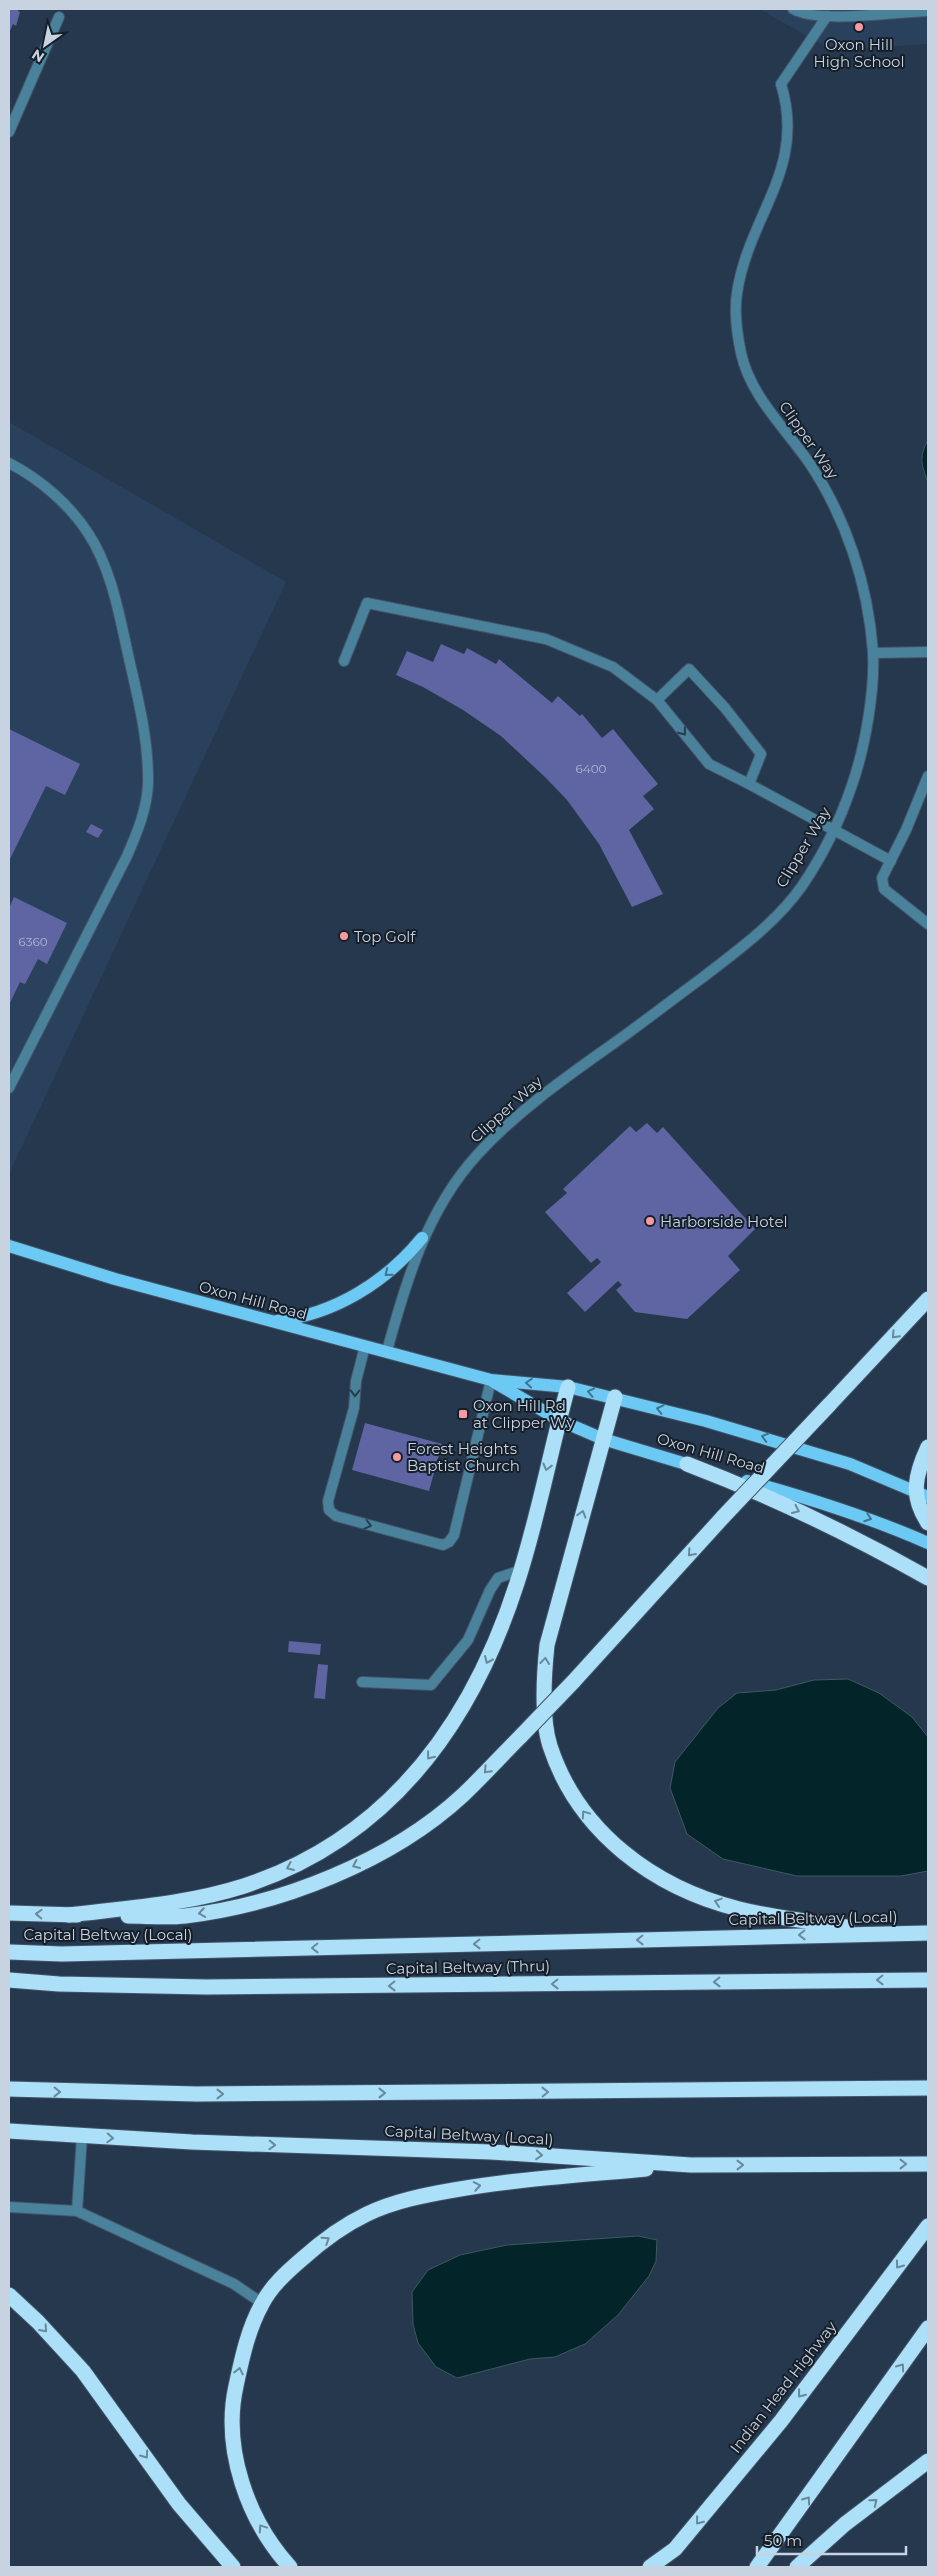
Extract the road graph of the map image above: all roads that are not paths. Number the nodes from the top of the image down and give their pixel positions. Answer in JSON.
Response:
{"nodes":[{"id":1,"x":793,"y":9,"type":"edge"},
{"id":2,"x":889,"y":11,"type":"edge"},
{"id":3,"x":928,"y":11,"type":"edge"},
{"id":4,"x":827,"y":16,"type":"junction"},
{"id":5,"x":59,"y":17,"type":"dead end"},
{"id":6,"x":9,"y":132,"type":"edge"},
{"id":7,"x":9,"y":464,"type":"edge"},
{"id":8,"x":873,"y":652,"type":"junction"},
{"id":9,"x":928,"y":652,"type":"edge"},
{"id":10,"x":344,"y":661,"type":"dead end"},
{"id":11,"x":657,"y":700,"type":"junction"},
{"id":12,"x":928,"y":776,"type":"edge"},
{"id":13,"x":749,"y":784,"type":"junction"},
{"id":14,"x":834,"y":831,"type":"junction"},
{"id":15,"x":891,"y":861,"type":"junction"},
{"id":16,"x":928,"y":924,"type":"edge"},
{"id":17,"x":9,"y":1088,"type":"edge"},
{"id":18,"x":422,"y":1238,"type":"junction"},
{"id":19,"x":9,"y":1246,"type":"edge"},
{"id":20,"x":928,"y":1299,"type":"edge"},
{"id":21,"x":270,"y":1322,"type":"junction"},
{"id":22,"x":366,"y":1346,"type":"junction"},
{"id":23,"x":387,"y":1351,"type":"junction"},
{"id":24,"x":491,"y":1380,"type":"junction"},
{"id":25,"x":568,"y":1387,"type":"junction"},
{"id":26,"x":615,"y":1397,"type":"junction"},
{"id":27,"x":559,"y":1420,"type":"junction"},
{"id":28,"x":603,"y":1439,"type":"junction"},
{"id":29,"x":928,"y":1447,"type":"edge"},
{"id":30,"x":687,"y":1464,"type":"junction"},
{"id":31,"x":922,"y":1494,"type":"edge"},
{"id":32,"x":928,"y":1523,"type":"edge"},
{"id":33,"x":928,"y":1543,"type":"edge"},
{"id":34,"x":521,"y":1570,"type":"junction"},
{"id":35,"x":928,"y":1578,"type":"edge"},
{"id":36,"x":362,"y":1682,"type":"dead end"},
{"id":37,"x":9,"y":1913,"type":"edge"},
{"id":38,"x":69,"y":1915,"type":"junction"},
{"id":39,"x":886,"y":1933,"type":"junction"},
{"id":40,"x":928,"y":1933,"type":"edge"},
{"id":41,"x":9,"y":1952,"type":"edge"},
{"id":42,"x":9,"y":1980,"type":"edge"},
{"id":43,"x":928,"y":1980,"type":"edge"},
{"id":44,"x":928,"y":2088,"type":"edge"},
{"id":45,"x":9,"y":2089,"type":"edge"},
{"id":46,"x":9,"y":2131,"type":"edge"},
{"id":47,"x":82,"y":2136,"type":"junction"},
{"id":48,"x":928,"y":2164,"type":"edge"},
{"id":49,"x":692,"y":2165,"type":"junction"},
{"id":50,"x":9,"y":2207,"type":"edge"},
{"id":51,"x":77,"y":2211,"type":"junction"},
{"id":52,"x":928,"y":2226,"type":"edge"},
{"id":53,"x":9,"y":2295,"type":"edge"},
{"id":54,"x":262,"y":2303,"type":"junction"},
{"id":55,"x":928,"y":2328,"type":"edge"},
{"id":56,"x":928,"y":2461,"type":"edge"},
{"id":57,"x":675,"y":2549,"type":"junction"},
{"id":58,"x":233,"y":2567,"type":"edge"},
{"id":59,"x":290,"y":2567,"type":"edge"},
{"id":60,"x":650,"y":2567,"type":"edge"},
{"id":61,"x":662,"y":2567,"type":"edge"},
{"id":62,"x":757,"y":2567,"type":"edge"},
{"id":63,"x":796,"y":2567,"type":"edge"}],
"edges":[{"from":1,"to":4,"type":"street"},
{"from":2,"to":3,"type":"street"},
{"from":2,"to":4,"type":"street"},
{"from":4,"to":8,"type":"street","name":"Clipper Way"},
{"from":5,"to":6,"type":"street"},
{"from":7,"to":17,"type":"street"},
{"from":8,"to":9,"type":"street"},
{"from":8,"to":14,"type":"street","name":"Clipper Way"},
{"from":10,"to":11,"type":"street"},
{"from":11,"to":13,"type":"street","one_way":true},
{"from":11,"to":13,"type":"street"},
{"from":12,"to":15,"type":"street"},
{"from":13,"to":14,"type":"street"},
{"from":14,"to":15,"type":"street"},
{"from":14,"to":18,"type":"street","name":"Clipper Way"},
{"from":15,"to":16,"type":"street"},
{"from":18,"to":21,"type":"main road","one_way":true},
{"from":18,"to":23,"type":"street","name":"Clipper Way"},
{"from":19,"to":21,"type":"main road","name":"Oxon Hill Road"},
{"from":20,"to":38,"type":"highway","one_way":true,"bridge":true},
{"from":21,"to":22,"type":"main road","name":"Oxon Hill Road"},
{"from":22,"to":23,"type":"main road","name":"Oxon Hill Road"},
{"from":22,"to":24,"type":"street","one_way":true},
{"from":23,"to":24,"type":"main road","name":"Oxon Hill Road"},
{"from":25,"to":24,"type":"main road","name":"Oxon Hill Road","one_way":true},
{"from":24,"to":27,"type":"main road","name":"Oxon Hill Road"},
{"from":26,"to":25,"type":"main road","name":"Oxon Hill Road","one_way":true},
{"from":25,"to":27,"type":"highway"},
{"from":26,"to":28,"type":"highway"},
{"from":31,"to":26,"type":"main road","name":"Oxon Hill Road","one_way":true},
{"from":27,"to":28,"type":"main road","name":"Oxon Hill Road"},
{"from":27,"to":34,"type":"highway","one_way":true},
{"from":28,"to":30,"type":"main road","name":"Oxon Hill Road"},
{"from":39,"to":28,"type":"highway","one_way":true},
{"from":29,"to":31,"type":"highway"},
{"from":30,"to":33,"type":"main road","name":"Oxon Hill Road","one_way":true},
{"from":30,"to":35,"type":"highway","one_way":true},
{"from":31,"to":32,"type":"highway"},
{"from":34,"to":36,"type":"street"},
{"from":34,"to":38,"type":"highway","one_way":true},
{"from":38,"to":37,"type":"highway","one_way":true},
{"from":39,"to":40,"type":"highway","name":"Capital Beltway (Local)"},
{"from":39,"to":41,"type":"highway","name":"Capital Beltway (Local)","one_way":true},
{"from":43,"to":42,"type":"highway","name":"Capital Beltway (Thru)","one_way":true},
{"from":45,"to":44,"type":"highway","one_way":true},
{"from":46,"to":47,"type":"highway","name":"Capital Beltway (Local)"},
{"from":47,"to":49,"type":"highway","name":"Capital Beltway (Local)","one_way":true},
{"from":47,"to":51,"type":"street"},
{"from":49,"to":48,"type":"highway","name":"Capital Beltway (Local)","one_way":true},
{"from":54,"to":49,"type":"highway","one_way":true},
{"from":50,"to":51,"type":"street"},
{"from":51,"to":54,"type":"street"},
{"from":52,"to":57,"type":"highway","name":"Indian Head Highway","one_way":true},
{"from":53,"to":58,"type":"highway","one_way":true},
{"from":59,"to":54,"type":"highway","one_way":true},
{"from":62,"to":55,"type":"highway","one_way":true},
{"from":63,"to":56,"type":"highway","one_way":true},
{"from":57,"to":60,"type":"highway"},
{"from":57,"to":61,"type":"main road","name":"Indian Head Highway"}]}
